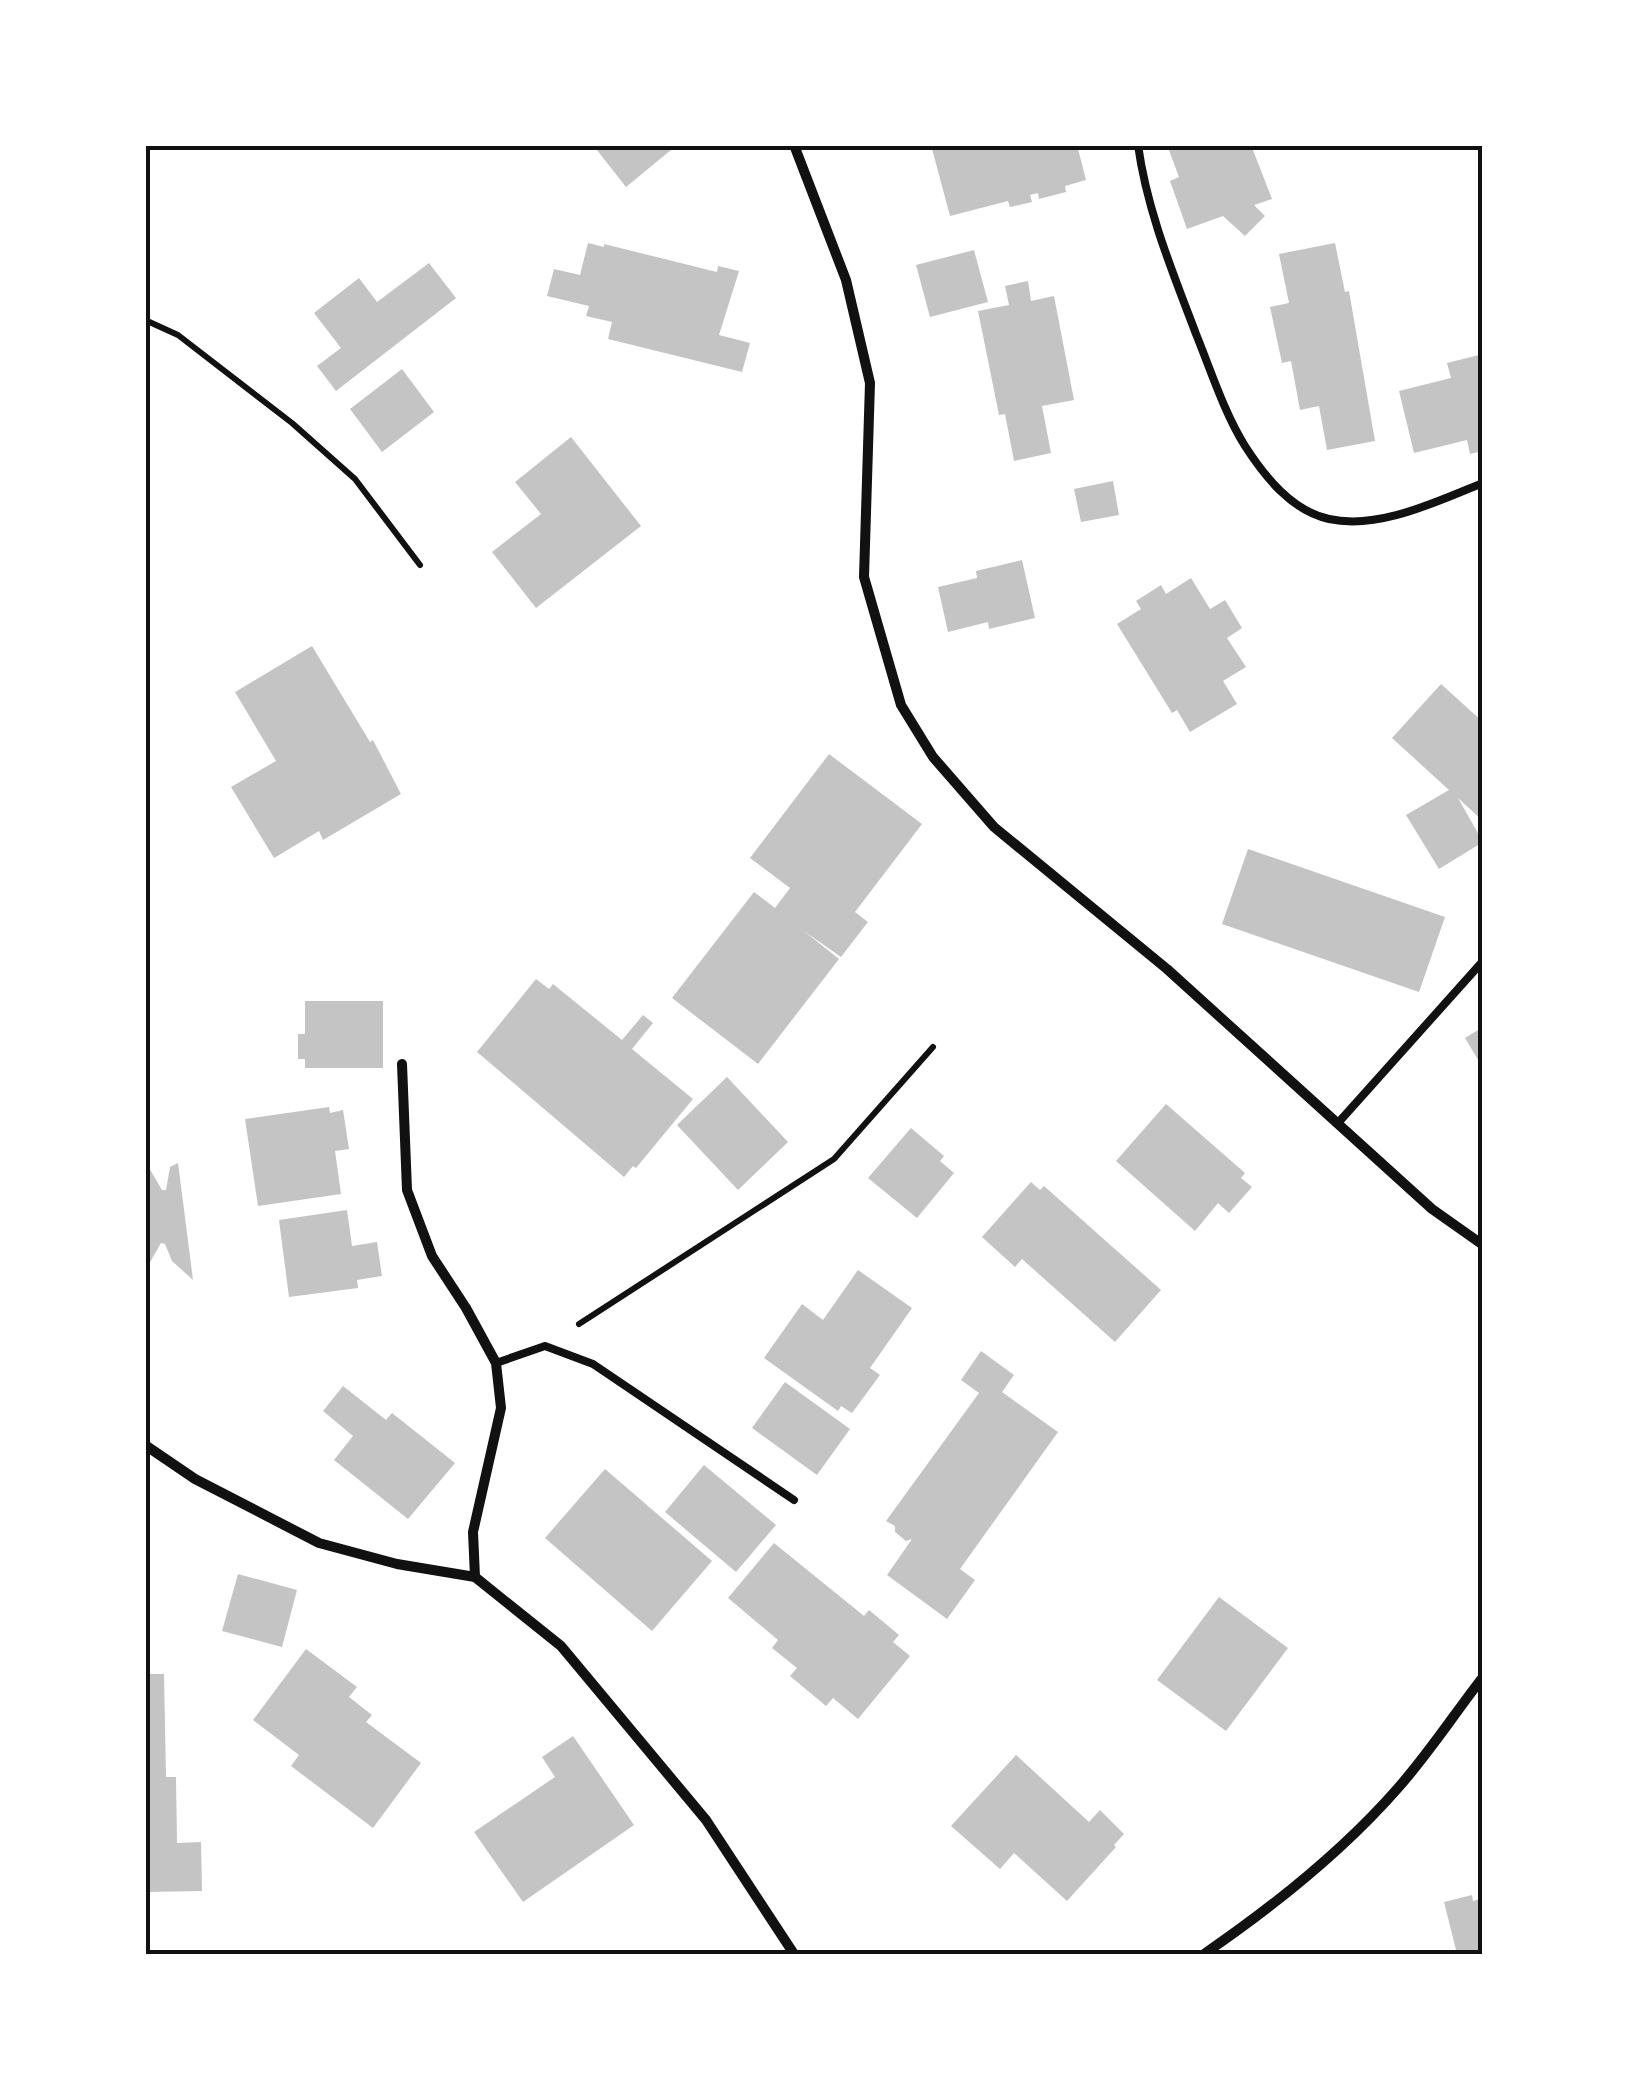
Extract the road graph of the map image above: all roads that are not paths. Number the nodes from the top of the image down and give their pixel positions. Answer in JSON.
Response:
{"nodes":[{"id":1,"x":794,"y":145,"type":"edge"},
{"id":2,"x":1138,"y":145,"type":"edge"},
{"id":3,"x":1483,"y":482,"type":"edge"},
{"id":4,"x":1483,"y":961,"type":"edge"},
{"id":5,"x":402,"y":1064,"type":"dead end"},
{"id":6,"x":1338,"y":1123,"type":"junction"},
{"id":7,"x":1483,"y":1245,"type":"edge"},
{"id":8,"x":496,"y":1364,"type":"junction"},
{"id":9,"x":145,"y":1445,"type":"edge"},
{"id":10,"x":794,"y":1500,"type":"dead end"},
{"id":11,"x":475,"y":1576,"type":"junction"},
{"id":12,"x":1483,"y":1677,"type":"edge"},
{"id":13,"x":794,"y":1954,"type":"edge"},
{"id":14,"x":1204,"y":1954,"type":"edge"}],
"edges":[{"from":1,"to":6,"type":"street"},
{"from":2,"to":3,"type":"lane"},
{"from":4,"to":6,"type":"lane"},
{"from":5,"to":8,"type":"street"},
{"from":6,"to":7,"type":"street"},
{"from":8,"to":10,"type":"lane"},
{"from":8,"to":11,"type":"street"},
{"from":9,"to":11,"type":"street"},
{"from":11,"to":13,"type":"street"},
{"from":12,"to":14,"type":"street"}]}
